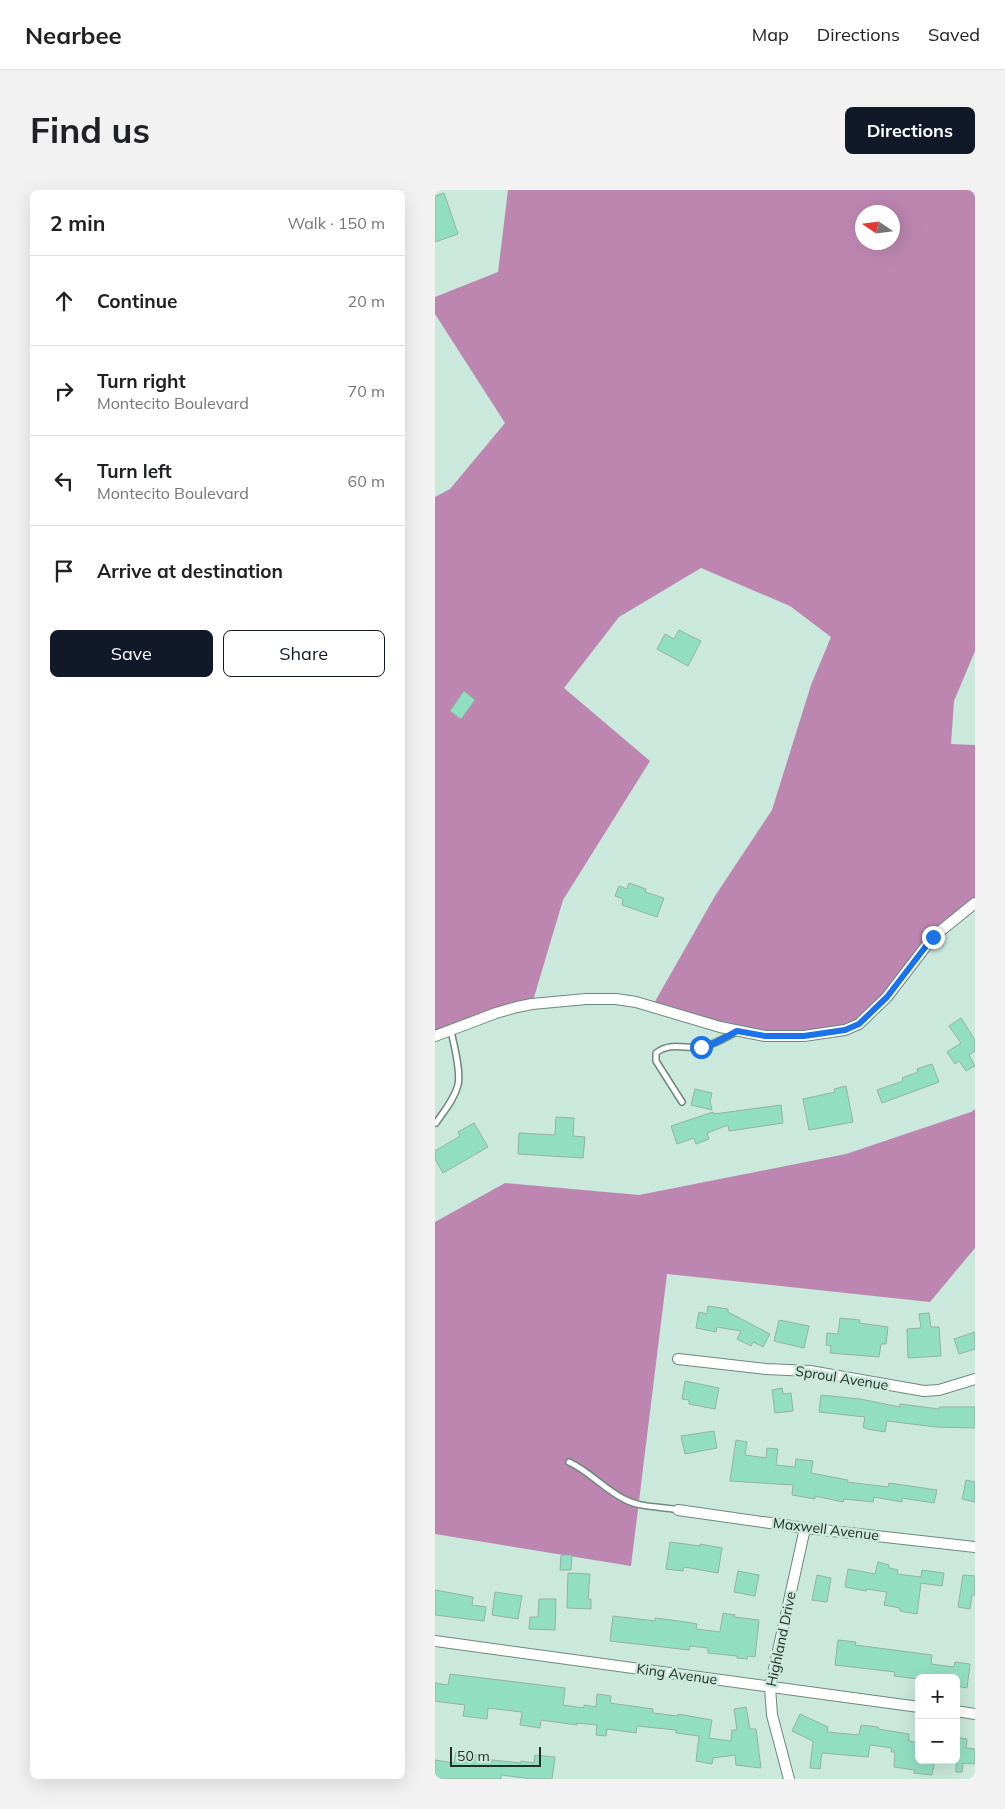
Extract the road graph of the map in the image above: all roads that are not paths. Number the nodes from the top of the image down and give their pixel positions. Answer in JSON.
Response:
{"nodes":[{"id":1,"x":975,"y":903,"type":"edge"},
{"id":2,"x":451,"y":1030,"type":"junction"},
{"id":3,"x":737,"y":1031,"type":"junction"},
{"id":4,"x":435,"y":1036,"type":"edge"},
{"id":5,"x":682,"y":1102,"type":"dead end"},
{"id":6,"x":435,"y":1122,"type":"edge"},
{"id":7,"x":678,"y":1359,"type":"dead end"},
{"id":8,"x":975,"y":1379,"type":"edge"},
{"id":9,"x":569,"y":1462,"type":"dead end"},
{"id":10,"x":677,"y":1510,"type":"joint"},
{"id":11,"x":805,"y":1528,"type":"junction"},
{"id":12,"x":975,"y":1547,"type":"edge"},
{"id":13,"x":435,"y":1642,"type":"edge"},
{"id":14,"x":770,"y":1687,"type":"junction"},
{"id":15,"x":915,"y":1705,"type":"edge"},
{"id":16,"x":960,"y":1712,"type":"edge"},
{"id":17,"x":975,"y":1714,"type":"edge"},
{"id":18,"x":789,"y":1779,"type":"edge"}],
"edges":[{"from":1,"to":3,"type":"street"},
{"from":2,"to":3,"type":"street"},
{"from":2,"to":4,"type":"street"},
{"from":2,"to":6,"type":"lane"},
{"from":3,"to":5,"type":"lane"},
{"from":7,"to":8,"type":"street","name":"Sproul Avenue"},
{"from":9,"to":10,"type":"lane"},
{"from":10,"to":11,"type":"street","name":"Maxwell Avenue"},
{"from":11,"to":12,"type":"street","name":"Maxwell Avenue"},
{"from":11,"to":14,"type":"street","name":"Highland Drive"},
{"from":13,"to":14,"type":"street","name":"King Avenue"},
{"from":14,"to":15,"type":"street","name":"King Avenue"},
{"from":14,"to":18,"type":"street","name":"Highland Drive"},
{"from":16,"to":17,"type":"street"}]}
